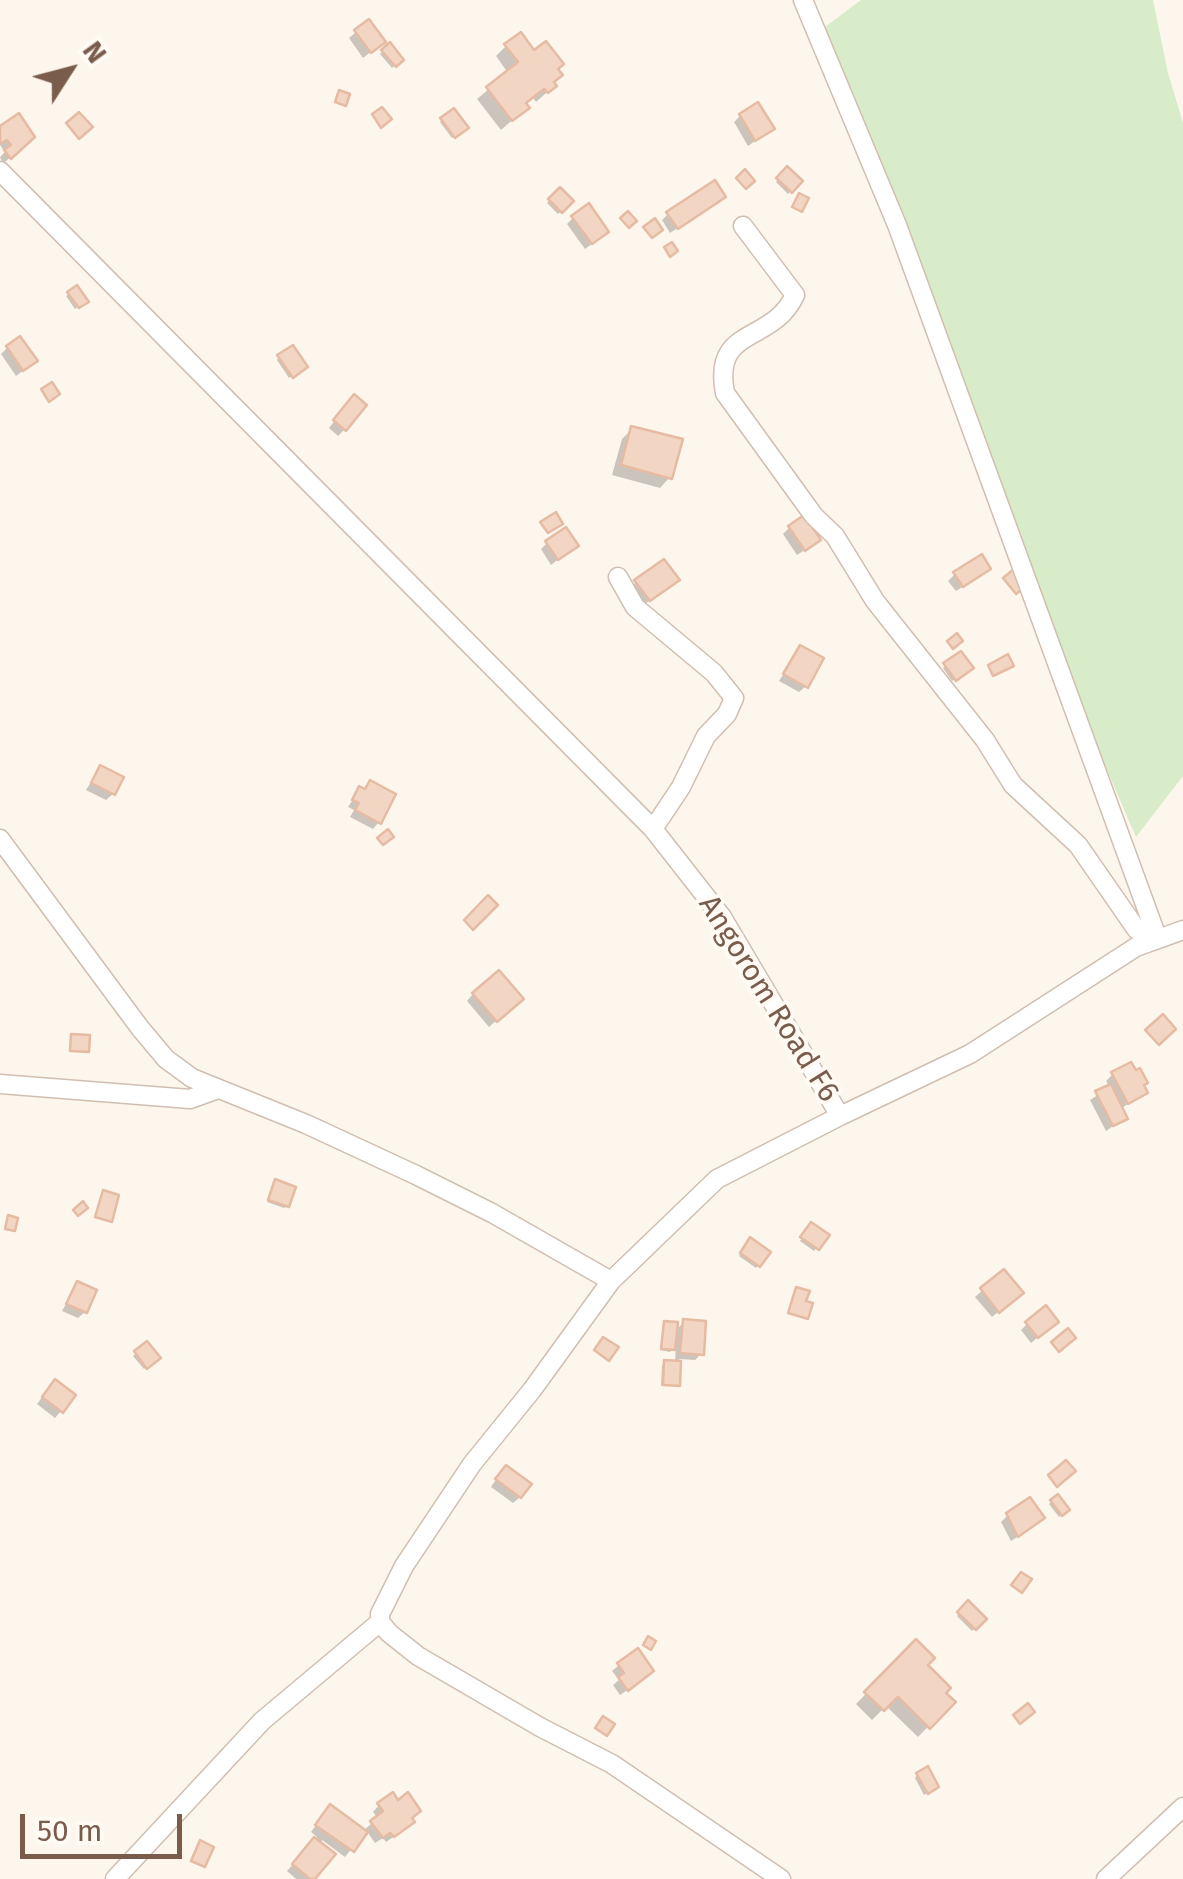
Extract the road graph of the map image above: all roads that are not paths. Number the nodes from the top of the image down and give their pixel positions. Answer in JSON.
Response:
{"nodes":[{"id":1,"x":803,"y":0,"type":"edge"},
{"id":2,"x":0,"y":171,"type":"edge"},
{"id":3,"x":744,"y":226,"type":"dead end"},
{"id":4,"x":618,"y":577,"type":"dead end"},
{"id":5,"x":653,"y":829,"type":"junction"},
{"id":6,"x":0,"y":838,"type":"edge"},
{"id":7,"x":1183,"y":930,"type":"edge"},
{"id":8,"x":1157,"y":937,"type":"junction"},
{"id":9,"x":0,"y":1084,"type":"edge"},
{"id":10,"x":215,"y":1090,"type":"junction"},
{"id":11,"x":840,"y":1116,"type":"junction"},
{"id":12,"x":611,"y":1282,"type":"junction"},
{"id":13,"x":380,"y":1622,"type":"junction"},
{"id":14,"x":1183,"y":1808,"type":"edge"},
{"id":15,"x":115,"y":1879,"type":"edge"},
{"id":16,"x":781,"y":1879,"type":"edge"},
{"id":17,"x":1106,"y":1879,"type":"edge"}],
"edges":[{"from":1,"to":8,"type":"street"},
{"from":2,"to":5,"type":"street","name":"Angorom Road F6"},
{"from":3,"to":8,"type":"street"},
{"from":4,"to":5,"type":"street"},
{"from":5,"to":11,"type":"street","name":"Angorom Road F6"},
{"from":6,"to":10,"type":"street"},
{"from":7,"to":8,"type":"street","name":"Angorom Road F6"},
{"from":8,"to":11,"type":"street","name":"Angorom Road F6"},
{"from":9,"to":10,"type":"street"},
{"from":10,"to":12,"type":"street"},
{"from":11,"to":12,"type":"street"},
{"from":12,"to":13,"type":"street"},
{"from":13,"to":15,"type":"street"},
{"from":13,"to":16,"type":"street"},
{"from":14,"to":17,"type":"street"}]}
